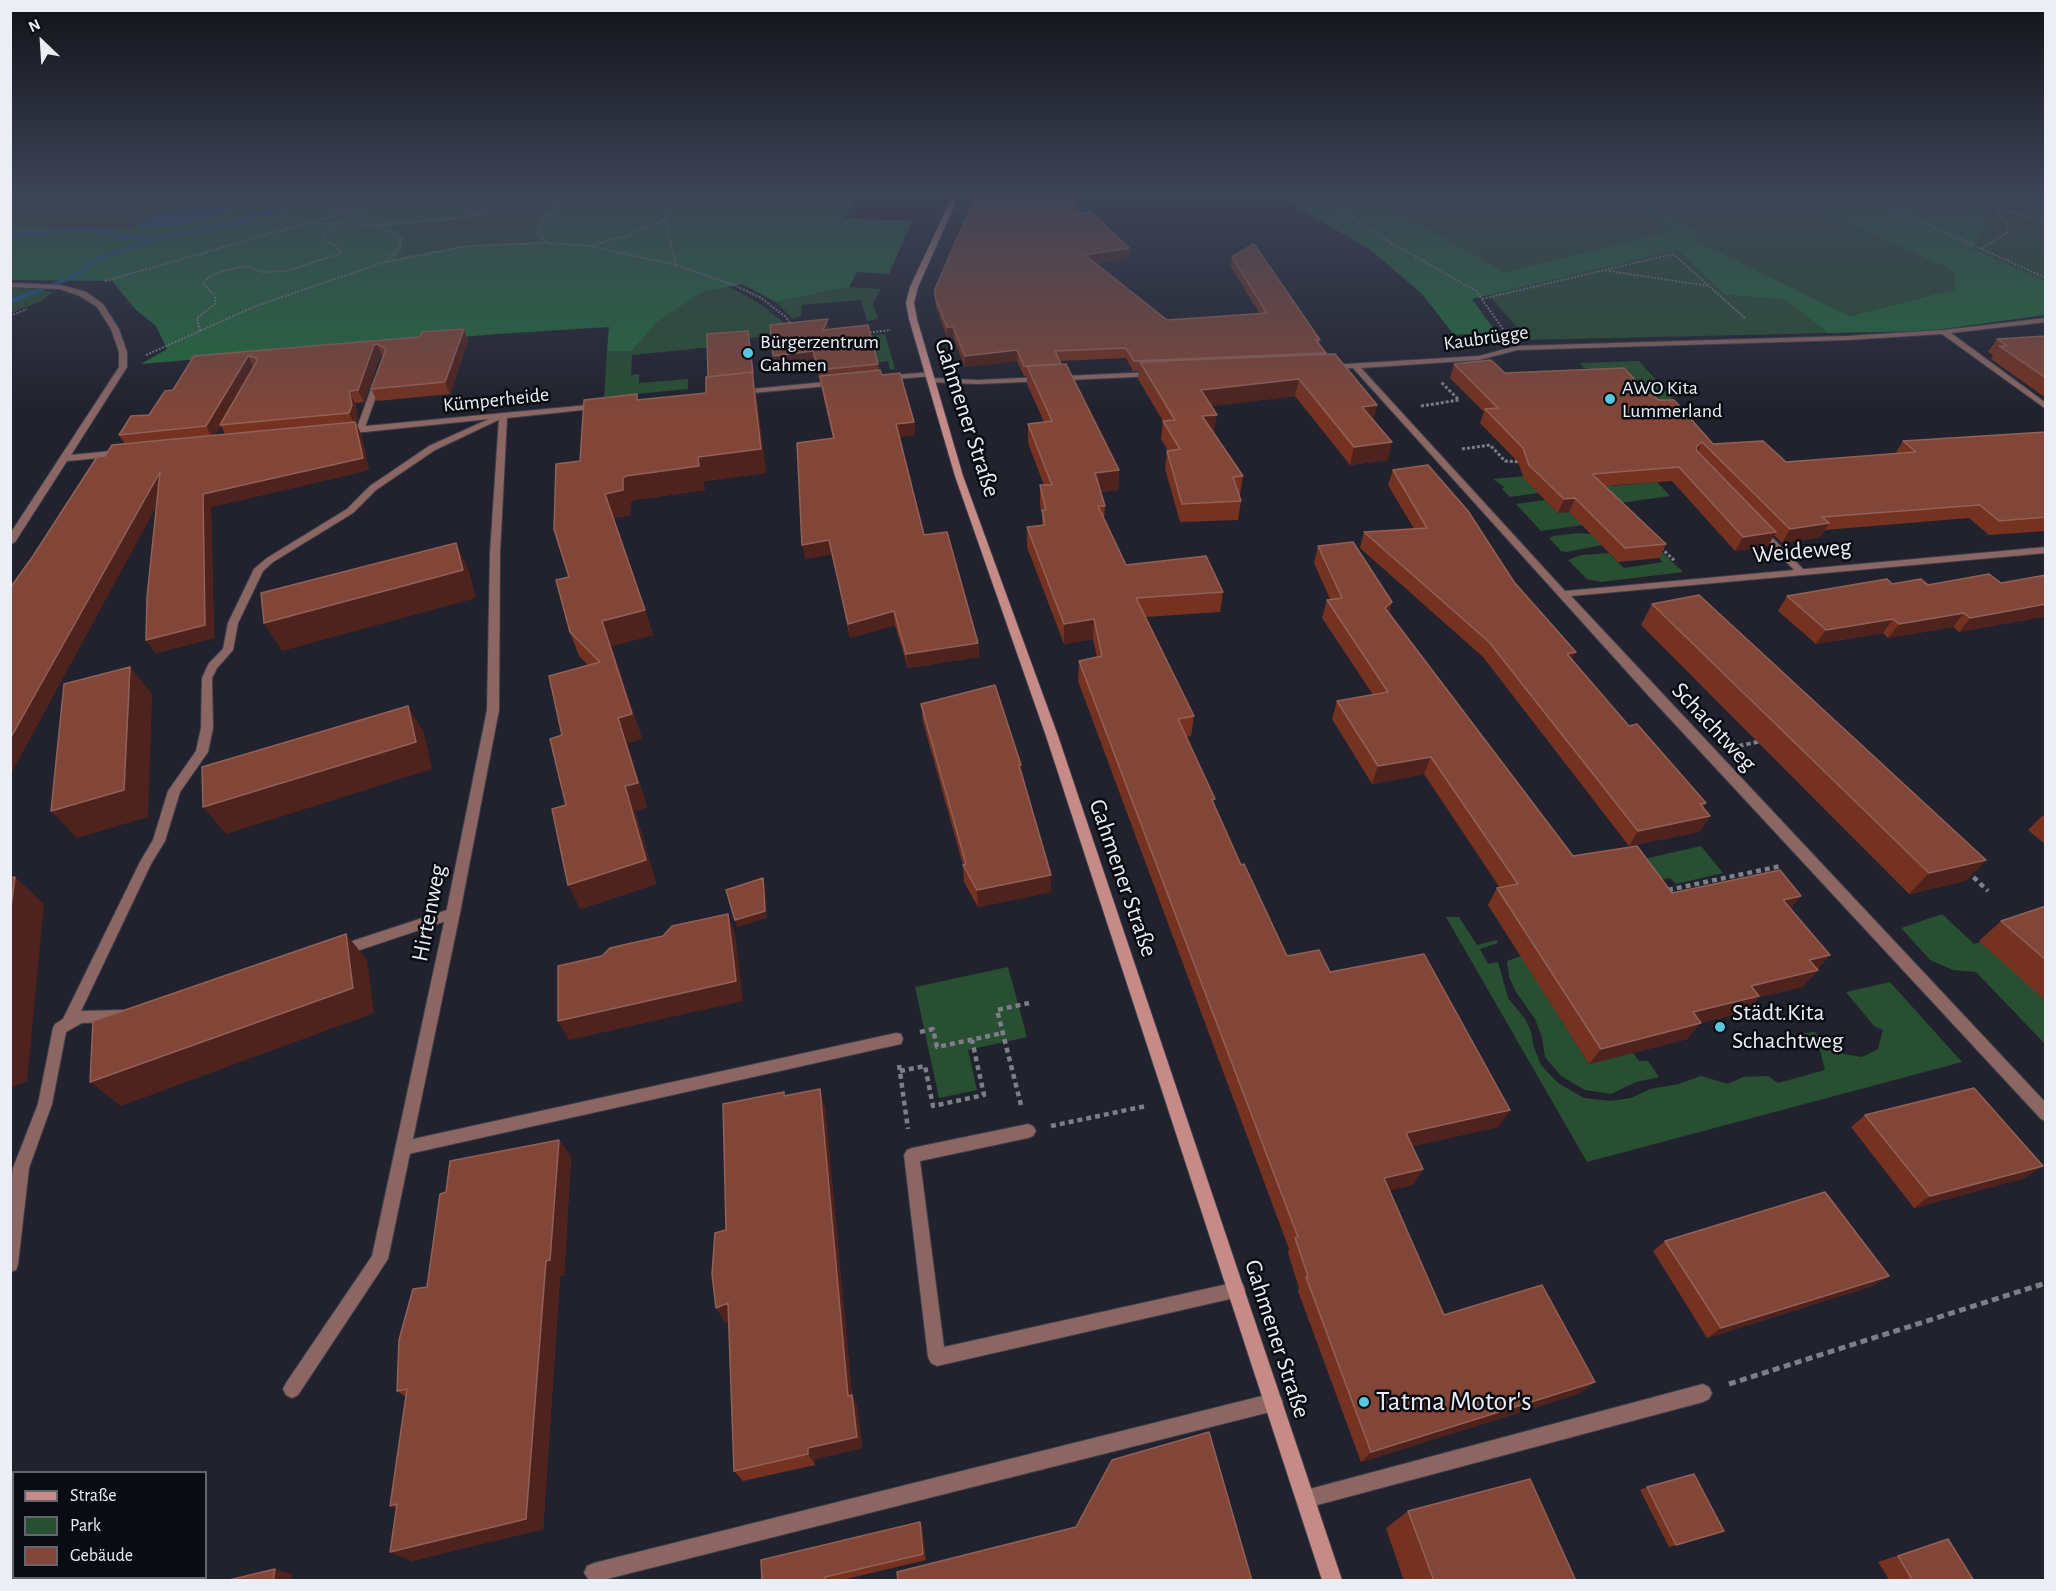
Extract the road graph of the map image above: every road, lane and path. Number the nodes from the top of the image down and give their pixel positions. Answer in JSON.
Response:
{"nodes":[{"id":1,"x":155,"y":267,"type":"edge"},
{"id":2,"x":241,"y":267,"type":"edge"},
{"id":3,"x":250,"y":267,"type":"edge"},
{"id":4,"x":298,"y":267,"type":"edge"},
{"id":5,"x":370,"y":267,"type":"edge"},
{"id":6,"x":682,"y":267,"type":"edge"},
{"id":7,"x":922,"y":267,"type":"edge"},
{"id":8,"x":1435,"y":267,"type":"edge"},
{"id":9,"x":1618,"y":267,"type":"edge"},
{"id":10,"x":1688,"y":267,"type":"edge"},
{"id":11,"x":2020,"y":267,"type":"edge"},
{"id":12,"x":1606,"y":270,"type":"junction"},
{"id":13,"x":2046,"y":279,"type":"edge"},
{"id":14,"x":10,"y":285,"type":"edge"},
{"id":15,"x":1709,"y":286,"type":"junction"},
{"id":16,"x":74,"y":291,"type":"junction"},
{"id":17,"x":1482,"y":299,"type":"junction"},
{"id":18,"x":2046,"y":320,"type":"edge"},
{"id":19,"x":793,"y":329,"type":"edge"},
{"id":20,"x":200,"y":331,"type":"junction"},
{"id":21,"x":877,"y":331,"type":"dead end"},
{"id":22,"x":1944,"y":332,"type":"junction"},
{"id":23,"x":856,"y":334,"type":"edge"},
{"id":24,"x":1768,"y":339,"type":"junction"},
{"id":25,"x":1517,"y":348,"type":"junction"},
{"id":26,"x":1422,"y":362,"type":"junction"},
{"id":27,"x":1355,"y":366,"type":"junction"},
{"id":28,"x":123,"y":367,"type":"junction"},
{"id":29,"x":1321,"y":367,"type":"edge"},
{"id":30,"x":381,"y":369,"type":"edge"},
{"id":31,"x":1159,"y":374,"type":"edge"},
{"id":32,"x":929,"y":377,"type":"junction"},
{"id":33,"x":872,"y":380,"type":"edge"},
{"id":34,"x":850,"y":382,"type":"edge"},
{"id":35,"x":735,"y":393,"type":"edge"},
{"id":36,"x":2041,"y":400,"type":"edge"},
{"id":37,"x":607,"y":406,"type":"edge"},
{"id":38,"x":2046,"y":407,"type":"edge"},
{"id":39,"x":1394,"y":409,"type":"junction"},
{"id":40,"x":503,"y":416,"type":"junction"},
{"id":41,"x":360,"y":430,"type":"junction"},
{"id":42,"x":338,"y":432,"type":"edge"},
{"id":43,"x":136,"y":452,"type":"edge"},
{"id":44,"x":1434,"y":453,"type":"junction"},
{"id":45,"x":66,"y":459,"type":"junction"},
{"id":46,"x":1526,"y":461,"type":"edge"},
{"id":47,"x":1752,"y":521,"type":"edge"},
{"id":48,"x":10,"y":542,"type":"edge"},
{"id":49,"x":1655,"y":542,"type":"edge"},
{"id":50,"x":2046,"y":550,"type":"edge"},
{"id":51,"x":1801,"y":572,"type":"junction"},
{"id":52,"x":1698,"y":582,"type":"junction"},
{"id":53,"x":1563,"y":594,"type":"junction"},
{"id":54,"x":1767,"y":740,"type":"edge"},
{"id":55,"x":1709,"y":753,"type":"junction"},
{"id":56,"x":1810,"y":860,"type":"junction"},
{"id":57,"x":1962,"y":867,"type":"edge"},
{"id":58,"x":1988,"y":891,"type":"dead end"},
{"id":59,"x":1660,"y":892,"type":"edge"},
{"id":60,"x":453,"y":913,"type":"junction"},
{"id":61,"x":331,"y":954,"type":"edge"},
{"id":62,"x":1029,"y":1003,"type":"dead end"},
{"id":63,"x":134,"y":1015,"type":"edge"},
{"id":64,"x":69,"y":1021,"type":"junction"},
{"id":65,"x":933,"y":1029,"type":"dead end"},
{"id":66,"x":1003,"y":1033,"type":"junction"},
{"id":67,"x":896,"y":1039,"type":"joint"},
{"id":68,"x":972,"y":1040,"type":"junction"},
{"id":69,"x":900,"y":1071,"type":"junction"},
{"id":70,"x":1173,"y":1100,"type":"junction"},
{"id":71,"x":2046,"y":1114,"type":"edge"},
{"id":72,"x":1028,"y":1131,"type":"junction"},
{"id":73,"x":404,"y":1148,"type":"junction"},
{"id":74,"x":912,"y":1155,"type":"junction"},
{"id":75,"x":10,"y":1264,"type":"edge"},
{"id":76,"x":2046,"y":1283,"type":"edge"},
{"id":77,"x":1237,"y":1290,"type":"junction"},
{"id":78,"x":292,"y":1389,"type":"dead end"},
{"id":79,"x":1703,"y":1393,"type":"joint"},
{"id":80,"x":1274,"y":1402,"type":"junction"},
{"id":81,"x":1306,"y":1499,"type":"junction"},
{"id":82,"x":594,"y":1573,"type":"dead end"},
{"id":83,"x":1332,"y":1581,"type":"edge"}],
"edges":[{"from":1,"to":16,"type":"path"},
{"from":2,"to":20,"type":"path"},
{"from":3,"to":4,"type":"path"},
{"from":5,"to":20,"type":"path"},
{"from":6,"to":19,"type":"path"},
{"from":7,"to":32,"type":"main road","name":"Gahmener Straße"},
{"from":8,"to":17,"type":"path"},
{"from":9,"to":12,"type":"path"},
{"from":10,"to":15,"type":"path"},
{"from":11,"to":13,"type":"path"},
{"from":12,"to":15,"type":"path"},
{"from":12,"to":17,"type":"path"},
{"from":14,"to":16,"type":"street"},
{"from":15,"to":24,"type":"path"},
{"from":16,"to":28,"type":"street"},
{"from":17,"to":25,"type":"path"},
{"from":18,"to":22,"type":"street","name":"Kaubrügge"},
{"from":20,"to":28,"type":"path"},
{"from":21,"to":23,"type":"path"},
{"from":22,"to":24,"type":"street","name":"Kaubrügge"},
{"from":22,"to":36,"type":"street"},
{"from":24,"to":25,"type":"street","name":"Kaubrügge"},
{"from":25,"to":26,"type":"street","name":"Kaubrügge"},
{"from":26,"to":27,"type":"street","name":"Kaubrügge"},
{"from":26,"to":39,"type":"path"},
{"from":27,"to":29,"type":"street","name":"Kaubrügge"},
{"from":27,"to":39,"type":"street","name":"Schachtweg"},
{"from":28,"to":45,"type":"street"},
{"from":30,"to":41,"type":"street"},
{"from":31,"to":32,"type":"street"},
{"from":32,"to":33,"type":"street"},
{"from":32,"to":70,"type":"main road","name":"Gahmener Straße"},
{"from":34,"to":35,"type":"street"},
{"from":36,"to":38,"type":"street"},
{"from":37,"to":40,"type":"street","name":"Kümperheide"},
{"from":39,"to":44,"type":"street","name":"Schachtweg"},
{"from":40,"to":41,"type":"street","name":"Kümperheide"},
{"from":40,"to":60,"type":"street","name":"Hirtenweg"},
{"from":40,"to":64,"type":"street"},
{"from":41,"to":42,"type":"street","name":"Kümperheide"},
{"from":43,"to":45,"type":"street"},
{"from":44,"to":46,"type":"path"},
{"from":44,"to":53,"type":"street","name":"Schachtweg"},
{"from":45,"to":48,"type":"street"},
{"from":47,"to":51,"type":"street"},
{"from":49,"to":52,"type":"path"},
{"from":50,"to":51,"type":"street","name":"Weideweg"},
{"from":51,"to":52,"type":"street","name":"Weideweg"},
{"from":52,"to":53,"type":"street","name":"Weideweg"},
{"from":53,"to":55,"type":"street","name":"Schachtweg"},
{"from":54,"to":55,"type":"path"},
{"from":55,"to":56,"type":"street","name":"Schachtweg"},
{"from":56,"to":59,"type":"path"},
{"from":56,"to":71,"type":"street","name":"Schachtweg"},
{"from":57,"to":58,"type":"path"},
{"from":60,"to":61,"type":"street"},
{"from":60,"to":73,"type":"street","name":"Hirtenweg"},
{"from":62,"to":66,"type":"path"},
{"from":63,"to":64,"type":"street"},
{"from":64,"to":75,"type":"street"},
{"from":65,"to":68,"type":"path"},
{"from":66,"to":68,"type":"path"},
{"from":66,"to":72,"type":"path"},
{"from":67,"to":69,"type":"path"},
{"from":67,"to":73,"type":"street"},
{"from":68,"to":69,"type":"path"},
{"from":69,"to":74,"type":"path"},
{"from":70,"to":72,"type":"path"},
{"from":70,"to":77,"type":"main road","name":"Gahmener Straße"},
{"from":72,"to":74,"type":"street"},
{"from":73,"to":78,"type":"street","name":"Hirtenweg"},
{"from":74,"to":77,"type":"street"},
{"from":76,"to":79,"type":"path"},
{"from":77,"to":80,"type":"main road","name":"Gahmener Straße"},
{"from":79,"to":81,"type":"street"},
{"from":80,"to":81,"type":"main road","name":"Gahmener Straße"},
{"from":80,"to":82,"type":"street"},
{"from":81,"to":83,"type":"main road","name":"Gahmener Straße"}]}
